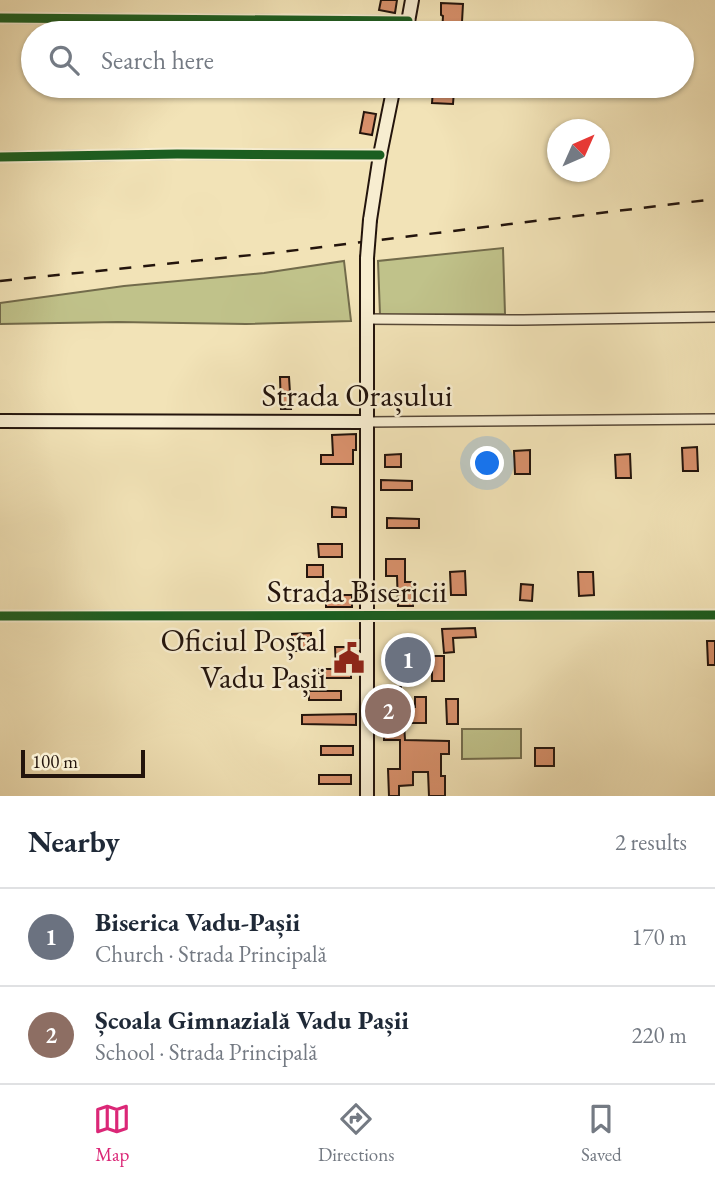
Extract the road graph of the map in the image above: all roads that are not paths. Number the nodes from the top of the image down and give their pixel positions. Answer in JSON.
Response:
{"nodes":[{"id":1,"x":412,"y":0,"type":"edge"},
{"id":2,"x":0,"y":18,"type":"edge"},
{"id":3,"x":136,"y":21,"type":"edge"},
{"id":4,"x":408,"y":21,"type":"edge"},
{"id":5,"x":392,"y":98,"type":"edge"},
{"id":6,"x":380,"y":155,"type":"junction"},
{"id":7,"x":0,"y":157,"type":"edge"},
{"id":8,"x":715,"y":317,"type":"edge"},
{"id":9,"x":367,"y":319,"type":"junction"},
{"id":10,"x":715,"y":419,"type":"edge"},
{"id":11,"x":0,"y":421,"type":"edge"},
{"id":12,"x":367,"y":422,"type":"junction"},
{"id":13,"x":715,"y":615,"type":"edge"},
{"id":14,"x":0,"y":616,"type":"edge"},
{"id":15,"x":367,"y":616,"type":"junction"},
{"id":16,"x":367,"y":796,"type":"edge"}],
"edges":[{"from":1,"to":4,"type":"main road"},
{"from":2,"to":3,"type":"street"},
{"from":5,"to":6,"type":"main road"},
{"from":6,"to":7,"type":"street"},
{"from":6,"to":9,"type":"main road","bridge":true},
{"from":8,"to":9,"type":"street"},
{"from":9,"to":12,"type":"main road"},
{"from":10,"to":12,"type":"street","name":"Strada Orașului"},
{"from":11,"to":12,"type":"main road","name":"Strada Orașului"},
{"from":12,"to":15,"type":"main road"},
{"from":13,"to":15,"type":"street","name":"Strada Bisericii"},
{"from":14,"to":15,"type":"street","name":"Strada Bisericii"},
{"from":15,"to":16,"type":"main road"}]}
